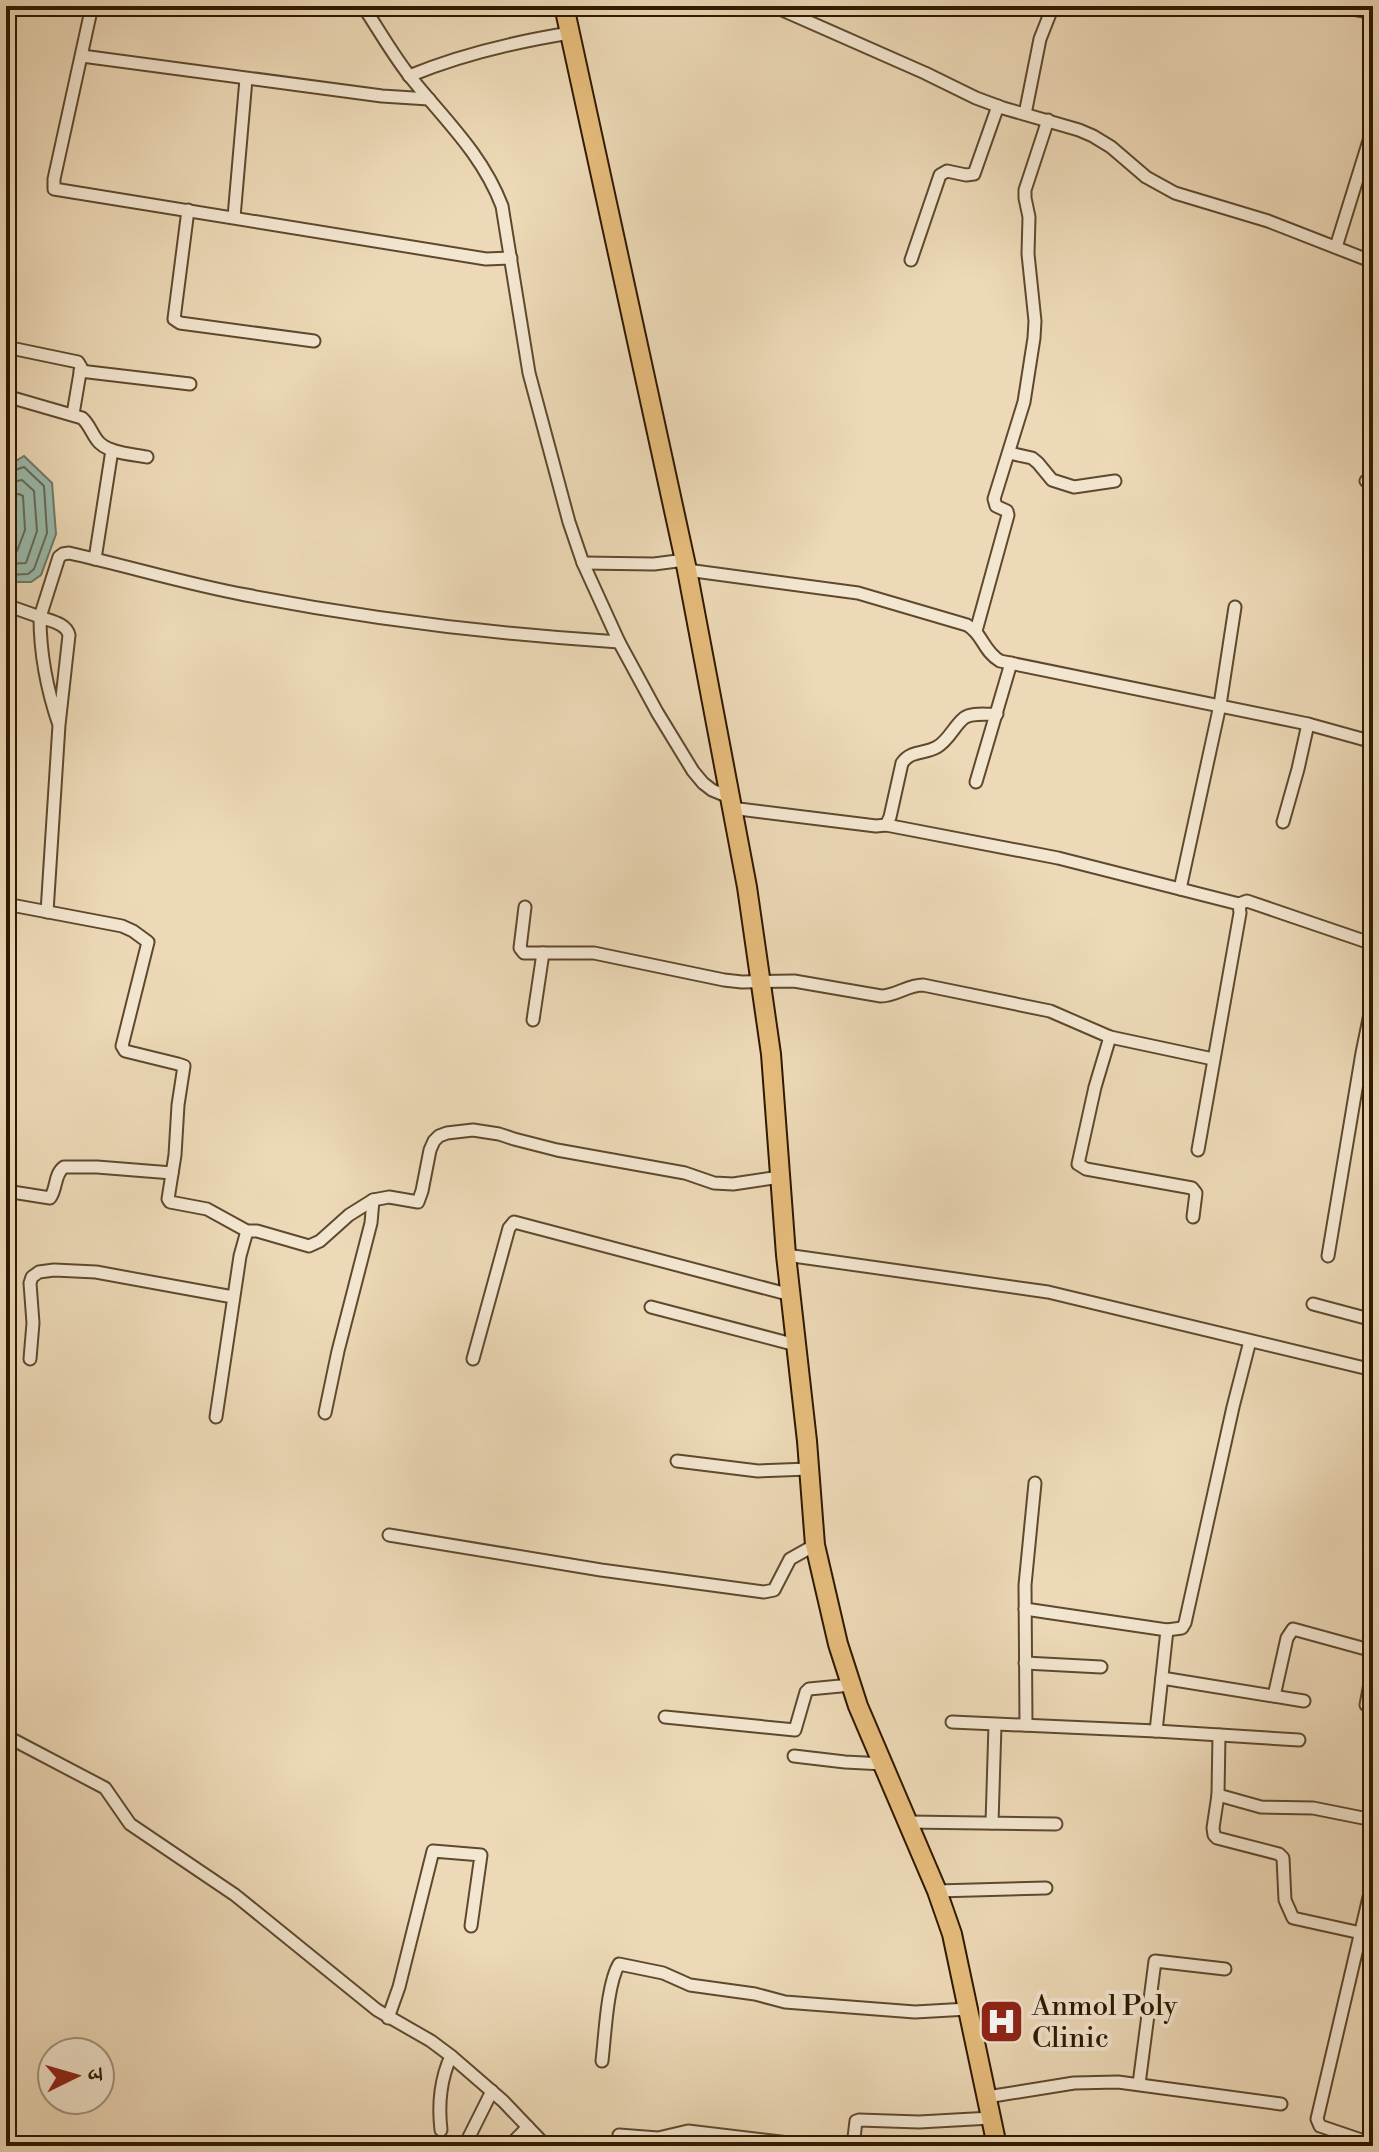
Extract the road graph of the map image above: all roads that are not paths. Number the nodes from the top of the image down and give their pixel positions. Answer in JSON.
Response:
{"nodes":[{"id":1,"x":92,"y":6,"type":"edge"},
{"id":2,"x":363,"y":6,"type":"edge"},
{"id":3,"x":564,"y":6,"type":"edge"},
{"id":4,"x":773,"y":6,"type":"edge"},
{"id":5,"x":1053,"y":6,"type":"edge"},
{"id":6,"x":1336,"y":6,"type":"edge"},
{"id":7,"x":1373,"y":13,"type":"edge"},
{"id":8,"x":570,"y":33,"type":"junction"},
{"id":9,"x":82,"y":56,"type":"junction"},
{"id":10,"x":409,"y":76,"type":"junction"},
{"id":11,"x":246,"y":79,"type":"junction"},
{"id":12,"x":429,"y":99,"type":"junction"},
{"id":13,"x":998,"y":106,"type":"junction"},
{"id":14,"x":1025,"y":114,"type":"junction"},
{"id":15,"x":1048,"y":120,"type":"junction"},
{"id":16,"x":1372,"y":131,"type":"edge"},
{"id":17,"x":188,"y":210,"type":"junction"},
{"id":18,"x":234,"y":217,"type":"junction"},
{"id":19,"x":1336,"y":247,"type":"junction"},
{"id":20,"x":511,"y":258,"type":"junction"},
{"id":21,"x":911,"y":260,"type":"dead end"},
{"id":22,"x":1373,"y":262,"type":"edge"},
{"id":23,"x":314,"y":341,"type":"dead end"},
{"id":24,"x":6,"y":347,"type":"edge"},
{"id":25,"x":80,"y":371,"type":"junction"},
{"id":26,"x":190,"y":384,"type":"dead end"},
{"id":27,"x":6,"y":396,"type":"edge"},
{"id":28,"x":73,"y":414,"type":"junction"},
{"id":29,"x":112,"y":450,"type":"junction"},
{"id":30,"x":1009,"y":453,"type":"junction"},
{"id":31,"x":147,"y":457,"type":"dead end"},
{"id":32,"x":1115,"y":481,"type":"dead end"},
{"id":33,"x":95,"y":559,"type":"junction"},
{"id":34,"x":583,"y":563,"type":"junction"},
{"id":35,"x":686,"y":565,"type":"junction"},
{"id":36,"x":6,"y":605,"type":"edge"},
{"id":37,"x":1235,"y":607,"type":"dead end"},
{"id":38,"x":40,"y":617,"type":"junction"},
{"id":39,"x":976,"y":631,"type":"junction"},
{"id":40,"x":619,"y":642,"type":"junction"},
{"id":41,"x":1011,"y":663,"type":"junction"},
{"id":42,"x":1220,"y":705,"type":"junction"},
{"id":43,"x":997,"y":714,"type":"junction"},
{"id":44,"x":1308,"y":724,"type":"junction"},
{"id":45,"x":59,"y":725,"type":"junction"},
{"id":46,"x":1373,"y":742,"type":"edge"},
{"id":47,"x":976,"y":782,"type":"dead end"},
{"id":48,"x":730,"y":802,"type":"junction"},
{"id":49,"x":1283,"y":822,"type":"dead end"},
{"id":50,"x":886,"y":825,"type":"junction"},
{"id":51,"x":1180,"y":889,"type":"junction"},
{"id":52,"x":6,"y":904,"type":"edge"},
{"id":53,"x":1239,"y":904,"type":"junction"},
{"id":54,"x":525,"y":907,"type":"dead end"},
{"id":55,"x":47,"y":912,"type":"junction"},
{"id":56,"x":1373,"y":944,"type":"edge"},
{"id":57,"x":543,"y":953,"type":"junction"},
{"id":58,"x":761,"y":981,"type":"junction"},
{"id":59,"x":1373,"y":999,"type":"edge"},
{"id":60,"x":533,"y":1020,"type":"dead end"},
{"id":61,"x":1110,"y":1037,"type":"junction"},
{"id":62,"x":1213,"y":1059,"type":"junction"},
{"id":63,"x":1198,"y":1150,"type":"dead end"},
{"id":64,"x":172,"y":1173,"type":"junction"},
{"id":65,"x":780,"y":1177,"type":"junction"},
{"id":66,"x":6,"y":1191,"type":"edge"},
{"id":67,"x":373,"y":1200,"type":"junction"},
{"id":68,"x":1193,"y":1217,"type":"dead end"},
{"id":69,"x":247,"y":1231,"type":"junction"},
{"id":70,"x":786,"y":1255,"type":"junction"},
{"id":71,"x":1328,"y":1256,"type":"dead end"},
{"id":72,"x":791,"y":1295,"type":"junction"},
{"id":73,"x":233,"y":1297,"type":"junction"},
{"id":74,"x":1313,"y":1304,"type":"dead end"},
{"id":75,"x":651,"y":1307,"type":"dead end"},
{"id":76,"x":1373,"y":1320,"type":"edge"},
{"id":77,"x":1250,"y":1341,"type":"junction"},
{"id":78,"x":796,"y":1345,"type":"junction"},
{"id":79,"x":30,"y":1359,"type":"dead end"},
{"id":80,"x":473,"y":1359,"type":"dead end"},
{"id":81,"x":1373,"y":1370,"type":"edge"},
{"id":82,"x":325,"y":1413,"type":"dead end"},
{"id":83,"x":216,"y":1417,"type":"dead end"},
{"id":84,"x":677,"y":1461,"type":"dead end"},
{"id":85,"x":809,"y":1469,"type":"junction"},
{"id":86,"x":1035,"y":1483,"type":"dead end"},
{"id":87,"x":389,"y":1535,"type":"dead end"},
{"id":88,"x":815,"y":1545,"type":"junction"},
{"id":89,"x":1025,"y":1609,"type":"junction"},
{"id":90,"x":1167,"y":1630,"type":"junction"},
{"id":91,"x":1373,"y":1651,"type":"edge"},
{"id":92,"x":1025,"y":1663,"type":"junction"},
{"id":93,"x":1101,"y":1667,"type":"dead end"},
{"id":94,"x":1373,"y":1667,"type":"edge"},
{"id":95,"x":1162,"y":1678,"type":"junction"},
{"id":96,"x":851,"y":1685,"type":"junction"},
{"id":97,"x":1371,"y":1689,"type":"edge"},
{"id":98,"x":1274,"y":1696,"type":"junction"},
{"id":99,"x":1304,"y":1701,"type":"dead end"},
{"id":100,"x":1366,"y":1705,"type":"dead end"},
{"id":101,"x":665,"y":1717,"type":"dead end"},
{"id":102,"x":952,"y":1722,"type":"dead end"},
{"id":103,"x":995,"y":1725,"type":"junction"},
{"id":104,"x":1026,"y":1725,"type":"junction"},
{"id":105,"x":1156,"y":1731,"type":"junction"},
{"id":106,"x":1219,"y":1735,"type":"junction"},
{"id":107,"x":6,"y":1736,"type":"edge"},
{"id":108,"x":1299,"y":1740,"type":"dead end"},
{"id":109,"x":794,"y":1756,"type":"dead end"},
{"id":110,"x":884,"y":1764,"type":"junction"},
{"id":111,"x":1218,"y":1795,"type":"junction"},
{"id":112,"x":1373,"y":1820,"type":"edge"},
{"id":113,"x":908,"y":1822,"type":"junction"},
{"id":114,"x":992,"y":1823,"type":"junction"},
{"id":115,"x":1056,"y":1824,"type":"dead end"},
{"id":116,"x":1373,"y":1880,"type":"edge"},
{"id":117,"x":1046,"y":1888,"type":"dead end"},
{"id":118,"x":937,"y":1891,"type":"junction"},
{"id":119,"x":471,"y":1926,"type":"dead end"},
{"id":120,"x":1361,"y":1933,"type":"junction"},
{"id":121,"x":1225,"y":1969,"type":"dead end"},
{"id":122,"x":968,"y":2009,"type":"junction"},
{"id":123,"x":388,"y":2018,"type":"junction"},
{"id":124,"x":451,"y":2056,"type":"junction"},
{"id":125,"x":602,"y":2061,"type":"dead end"},
{"id":126,"x":1139,"y":2084,"type":"junction"},
{"id":127,"x":492,"y":2091,"type":"junction"},
{"id":128,"x":987,"y":2097,"type":"junction"},
{"id":129,"x":1281,"y":2104,"type":"dead end"},
{"id":130,"x":991,"y":2118,"type":"junction"},
{"id":131,"x":528,"y":2127,"type":"junction"},
{"id":132,"x":441,"y":2130,"type":"dead end"},
{"id":133,"x":619,"y":2135,"type":"dead end"},
{"id":134,"x":466,"y":2143,"type":"dead end"},
{"id":135,"x":763,"y":2144,"type":"edge"},
{"id":136,"x":1373,"y":2144,"type":"edge"},
{"id":137,"x":509,"y":2146,"type":"edge"},
{"id":138,"x":546,"y":2146,"type":"edge"},
{"id":139,"x":814,"y":2146,"type":"edge"},
{"id":140,"x":853,"y":2146,"type":"edge"},
{"id":141,"x":997,"y":2146,"type":"edge"}],
"edges":[{"from":1,"to":9,"type":"street"},
{"from":2,"to":10,"type":"street"},
{"from":3,"to":8,"type":"main road"},
{"from":4,"to":13,"type":"street"},
{"from":5,"to":14,"type":"street"},
{"from":6,"to":7,"type":"street"},
{"from":8,"to":10,"type":"street"},
{"from":8,"to":35,"type":"main road"},
{"from":9,"to":11,"type":"street"},
{"from":9,"to":17,"type":"street"},
{"from":10,"to":12,"type":"street"},
{"from":11,"to":12,"type":"street"},
{"from":11,"to":18,"type":"street"},
{"from":12,"to":20,"type":"street"},
{"from":13,"to":14,"type":"street"},
{"from":13,"to":21,"type":"street"},
{"from":14,"to":15,"type":"street"},
{"from":15,"to":19,"type":"street"},
{"from":15,"to":30,"type":"street"},
{"from":16,"to":19,"type":"street"},
{"from":17,"to":18,"type":"street"},
{"from":17,"to":23,"type":"street"},
{"from":18,"to":20,"type":"street"},
{"from":19,"to":22,"type":"street"},
{"from":20,"to":34,"type":"street"},
{"from":24,"to":25,"type":"street"},
{"from":25,"to":26,"type":"street"},
{"from":25,"to":28,"type":"street"},
{"from":27,"to":28,"type":"street"},
{"from":28,"to":29,"type":"street"},
{"from":29,"to":31,"type":"street"},
{"from":29,"to":33,"type":"street"},
{"from":30,"to":32,"type":"street"},
{"from":30,"to":39,"type":"street"},
{"from":33,"to":38,"type":"street"},
{"from":33,"to":40,"type":"street"},
{"from":34,"to":35,"type":"street"},
{"from":34,"to":40,"type":"street"},
{"from":35,"to":39,"type":"street"},
{"from":35,"to":48,"type":"main road"},
{"from":36,"to":38,"type":"street"},
{"from":37,"to":42,"type":"street"},
{"from":38,"to":45,"type":"street"},
{"from":38,"to":45,"type":"street"},
{"from":39,"to":41,"type":"street"},
{"from":40,"to":48,"type":"street"},
{"from":41,"to":42,"type":"street"},
{"from":41,"to":43,"type":"street"},
{"from":42,"to":44,"type":"street"},
{"from":42,"to":51,"type":"street"},
{"from":43,"to":47,"type":"street"},
{"from":43,"to":50,"type":"street"},
{"from":44,"to":46,"type":"street"},
{"from":44,"to":49,"type":"street"},
{"from":45,"to":55,"type":"street"},
{"from":48,"to":50,"type":"street"},
{"from":48,"to":58,"type":"main road"},
{"from":50,"to":51,"type":"street"},
{"from":51,"to":53,"type":"street"},
{"from":52,"to":55,"type":"street"},
{"from":53,"to":56,"type":"street"},
{"from":53,"to":62,"type":"street"},
{"from":54,"to":57,"type":"street"},
{"from":55,"to":64,"type":"street"},
{"from":57,"to":58,"type":"street"},
{"from":57,"to":60,"type":"street"},
{"from":58,"to":61,"type":"street"},
{"from":58,"to":65,"type":"main road"},
{"from":59,"to":71,"type":"street"},
{"from":61,"to":62,"type":"street"},
{"from":61,"to":68,"type":"street"},
{"from":62,"to":63,"type":"street"},
{"from":64,"to":66,"type":"street"},
{"from":64,"to":69,"type":"street"},
{"from":65,"to":67,"type":"street"},
{"from":65,"to":70,"type":"main road"},
{"from":67,"to":69,"type":"street"},
{"from":67,"to":82,"type":"street"},
{"from":69,"to":73,"type":"street"},
{"from":70,"to":72,"type":"main road"},
{"from":70,"to":77,"type":"street"},
{"from":72,"to":78,"type":"main road"},
{"from":72,"to":80,"type":"street"},
{"from":73,"to":79,"type":"street"},
{"from":73,"to":83,"type":"street"},
{"from":74,"to":76,"type":"street"},
{"from":75,"to":78,"type":"street"},
{"from":77,"to":81,"type":"street"},
{"from":77,"to":90,"type":"street"},
{"from":78,"to":85,"type":"main road"},
{"from":84,"to":85,"type":"street"},
{"from":85,"to":88,"type":"main road"},
{"from":86,"to":89,"type":"street"},
{"from":87,"to":88,"type":"street"},
{"from":88,"to":96,"type":"main road"},
{"from":89,"to":90,"type":"street"},
{"from":89,"to":92,"type":"street"},
{"from":90,"to":95,"type":"street"},
{"from":91,"to":98,"type":"street"},
{"from":92,"to":93,"type":"street"},
{"from":92,"to":104,"type":"street"},
{"from":94,"to":97,"type":"street"},
{"from":95,"to":98,"type":"street"},
{"from":95,"to":105,"type":"street"},
{"from":96,"to":101,"type":"street"},
{"from":96,"to":110,"type":"main road"},
{"from":97,"to":100,"type":"street"},
{"from":98,"to":99,"type":"street"},
{"from":102,"to":103,"type":"street"},
{"from":103,"to":104,"type":"street"},
{"from":103,"to":114,"type":"street"},
{"from":104,"to":105,"type":"street"},
{"from":105,"to":106,"type":"street"},
{"from":106,"to":108,"type":"street"},
{"from":106,"to":111,"type":"street"},
{"from":107,"to":123,"type":"street"},
{"from":109,"to":110,"type":"street"},
{"from":110,"to":113,"type":"main road"},
{"from":111,"to":112,"type":"street"},
{"from":111,"to":120,"type":"street"},
{"from":113,"to":114,"type":"street"},
{"from":113,"to":118,"type":"main road"},
{"from":114,"to":115,"type":"street"},
{"from":116,"to":120,"type":"street"},
{"from":117,"to":118,"type":"street"},
{"from":118,"to":122,"type":"main road"},
{"from":119,"to":123,"type":"street"},
{"from":120,"to":136,"type":"street"},
{"from":121,"to":126,"type":"street"},
{"from":122,"to":125,"type":"street"},
{"from":122,"to":128,"type":"main road"},
{"from":123,"to":124,"type":"street"},
{"from":124,"to":127,"type":"street"},
{"from":124,"to":132,"type":"street"},
{"from":126,"to":128,"type":"street"},
{"from":126,"to":129,"type":"street"},
{"from":127,"to":131,"type":"street"},
{"from":127,"to":134,"type":"street"},
{"from":128,"to":130,"type":"main road"},
{"from":130,"to":140,"type":"street"},
{"from":130,"to":141,"type":"main road"},
{"from":131,"to":137,"type":"street"},
{"from":131,"to":138,"type":"street"},
{"from":133,"to":135,"type":"street"},
{"from":135,"to":139,"type":"street"}]}
